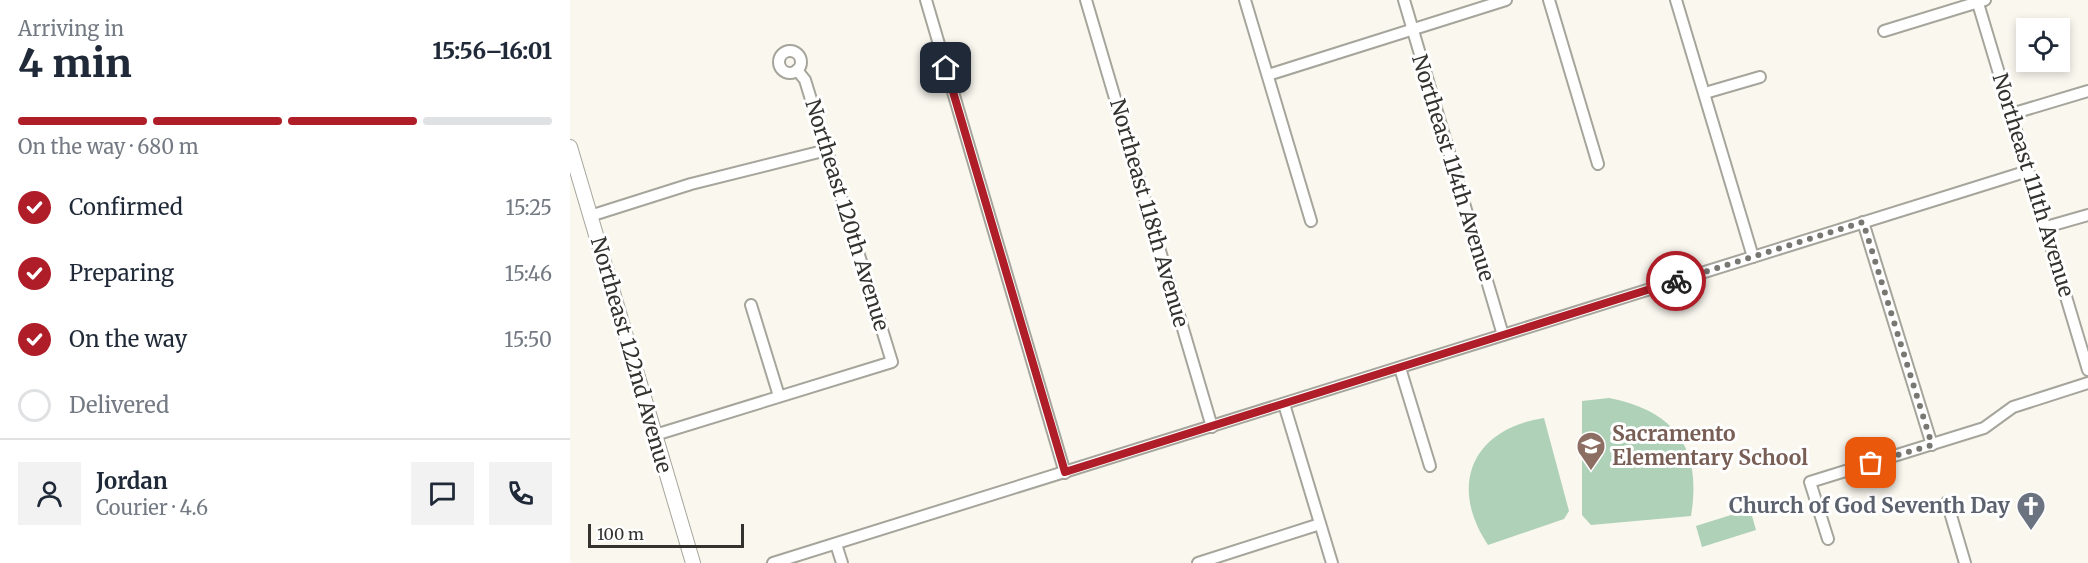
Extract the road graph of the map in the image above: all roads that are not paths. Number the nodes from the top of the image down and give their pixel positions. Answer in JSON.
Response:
{"nodes":[{"id":1,"x":926,"y":0,"type":"edge"},
{"id":2,"x":1086,"y":0,"type":"edge"},
{"id":3,"x":1245,"y":0,"type":"edge"},
{"id":4,"x":1404,"y":0,"type":"edge"},
{"id":5,"x":1506,"y":0,"type":"edge"},
{"id":6,"x":1550,"y":0,"type":"edge"},
{"id":7,"x":1676,"y":0,"type":"edge"},
{"id":8,"x":1980,"y":1,"type":"edge"},
{"id":9,"x":1413,"y":30,"type":"junction"},
{"id":10,"x":1884,"y":31,"type":"dead end"},
{"id":11,"x":797,"y":70,"type":"dead end"},
{"id":12,"x":1268,"y":75,"type":"junction"},
{"id":13,"x":1760,"y":77,"type":"dead end"},
{"id":14,"x":2088,"y":91,"type":"edge"},
{"id":15,"x":1705,"y":93,"type":"junction"},
{"id":16,"x":2012,"y":114,"type":"junction"},
{"id":17,"x":570,"y":147,"type":"edge"},
{"id":18,"x":827,"y":150,"type":"junction"},
{"id":19,"x":1598,"y":164,"type":"dead end"},
{"id":20,"x":2028,"y":171,"type":"junction"},
{"id":21,"x":2088,"y":214,"type":"edge"},
{"id":22,"x":590,"y":216,"type":"junction"},
{"id":23,"x":1311,"y":221,"type":"dead end"},
{"id":24,"x":1863,"y":222,"type":"junction"},
{"id":25,"x":2046,"y":227,"type":"junction"},
{"id":26,"x":1753,"y":257,"type":"junction"},
{"id":27,"x":751,"y":304,"type":"dead end"},
{"id":28,"x":1503,"y":335,"type":"junction"},
{"id":29,"x":2083,"y":337,"type":"edge"},
{"id":30,"x":1400,"y":368,"type":"junction"},
{"id":31,"x":2088,"y":370,"type":"edge"},
{"id":32,"x":2088,"y":383,"type":"edge"},
{"id":33,"x":779,"y":396,"type":"junction"},
{"id":34,"x":1284,"y":404,"type":"junction"},
{"id":35,"x":1212,"y":427,"type":"junction"},
{"id":36,"x":655,"y":435,"type":"junction"},
{"id":37,"x":1932,"y":445,"type":"junction"},
{"id":38,"x":1430,"y":466,"type":"dead end"},
{"id":39,"x":1065,"y":472,"type":"junction"},
{"id":40,"x":1947,"y":502,"type":"dead end"},
{"id":41,"x":1320,"y":524,"type":"junction"},
{"id":42,"x":1828,"y":539,"type":"dead end"},
{"id":43,"x":836,"y":544,"type":"junction"},
{"id":44,"x":693,"y":563,"type":"edge"},
{"id":45,"x":773,"y":563,"type":"edge"},
{"id":46,"x":842,"y":563,"type":"edge"},
{"id":47,"x":1198,"y":563,"type":"edge"},
{"id":48,"x":1332,"y":563,"type":"edge"},
{"id":49,"x":1965,"y":563,"type":"edge"}],
"edges":[{"from":1,"to":39,"type":"street"},
{"from":2,"to":35,"type":"street","name":"Northeast 118th Avenue"},
{"from":3,"to":12,"type":"street"},
{"from":4,"to":9,"type":"street","name":"Northeast 114th Avenue"},
{"from":5,"to":9,"type":"street"},
{"from":6,"to":19,"type":"street"},
{"from":7,"to":15,"type":"street"},
{"from":8,"to":10,"type":"street"},
{"from":8,"to":16,"type":"street","name":"Northeast 111th Avenue"},
{"from":9,"to":12,"type":"street"},
{"from":9,"to":28,"type":"street","name":"Northeast 114th Avenue"},
{"from":11,"to":18,"type":"street","name":"Northeast 120th Avenue"},
{"from":12,"to":23,"type":"street"},
{"from":13,"to":15,"type":"street"},
{"from":14,"to":16,"type":"street"},
{"from":15,"to":26,"type":"street"},
{"from":16,"to":20,"type":"street","name":"Northeast 111th Avenue"},
{"from":17,"to":22,"type":"main road","name":"Northeast 122nd Avenue"},
{"from":18,"to":22,"type":"street"},
{"from":18,"to":33,"type":"street","name":"Northeast 120th Avenue"},
{"from":20,"to":24,"type":"street"},
{"from":20,"to":25,"type":"street","name":"Northeast 111th Avenue"},
{"from":21,"to":25,"type":"street"},
{"from":22,"to":36,"type":"main road","name":"Northeast 122nd Avenue"},
{"from":24,"to":26,"type":"street"},
{"from":24,"to":37,"type":"street"},
{"from":25,"to":29,"type":"street","name":"Northeast 111th Avenue"},
{"from":26,"to":28,"type":"street"},
{"from":27,"to":33,"type":"street"},
{"from":28,"to":30,"type":"street"},
{"from":29,"to":31,"type":"street","name":"Northeast 111th Avenue"},
{"from":30,"to":34,"type":"street"},
{"from":30,"to":38,"type":"street"},
{"from":32,"to":37,"type":"street"},
{"from":33,"to":36,"type":"street"},
{"from":34,"to":35,"type":"street"},
{"from":34,"to":41,"type":"street"},
{"from":35,"to":39,"type":"street"},
{"from":36,"to":44,"type":"main road","name":"Northeast 122nd Avenue"},
{"from":37,"to":42,"type":"street"},
{"from":39,"to":43,"type":"street"},
{"from":40,"to":49,"type":"street"},
{"from":41,"to":47,"type":"street"},
{"from":41,"to":48,"type":"street"},
{"from":43,"to":45,"type":"street"},
{"from":43,"to":46,"type":"street"}]}
